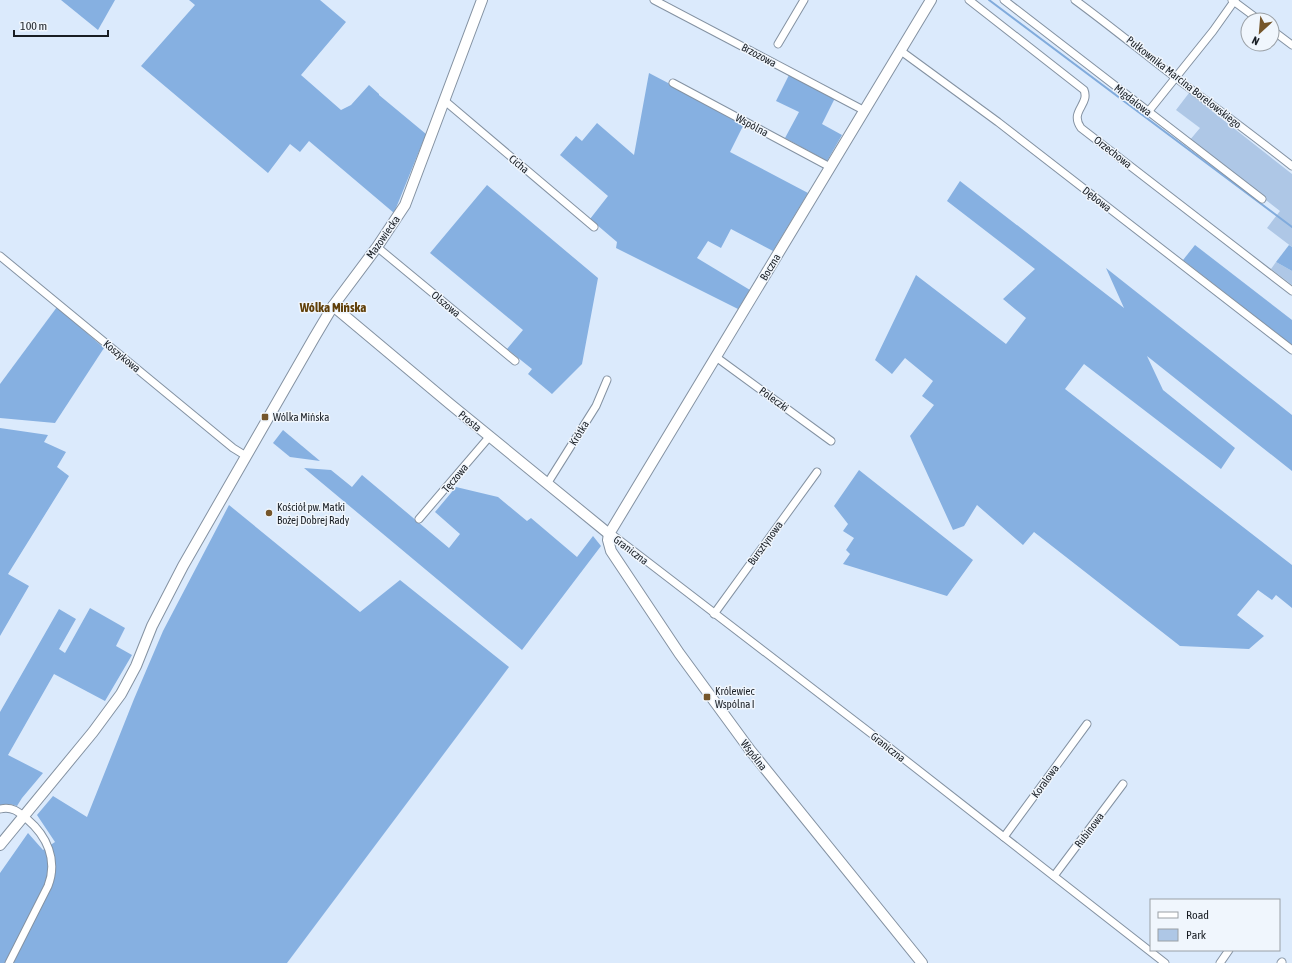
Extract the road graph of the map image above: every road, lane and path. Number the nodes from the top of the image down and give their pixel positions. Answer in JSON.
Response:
{"nodes":[{"id":1,"x":482,"y":0,"type":"edge"},
{"id":2,"x":654,"y":0,"type":"edge"},
{"id":3,"x":804,"y":0,"type":"edge"},
{"id":4,"x":931,"y":0,"type":"edge"},
{"id":5,"x":969,"y":0,"type":"edge"},
{"id":6,"x":1004,"y":0,"type":"edge"},
{"id":7,"x":1075,"y":0,"type":"edge"},
{"id":8,"x":1234,"y":0,"type":"edge"},
{"id":9,"x":1249,"y":12,"type":"edge"},
{"id":10,"x":1280,"y":36,"type":"edge"},
{"id":11,"x":778,"y":44,"type":"dead end"},
{"id":12,"x":1292,"y":45,"type":"edge"},
{"id":13,"x":901,"y":51,"type":"junction"},
{"id":14,"x":1176,"y":78,"type":"junction"},
{"id":15,"x":673,"y":83,"type":"dead end"},
{"id":16,"x":445,"y":101,"type":"junction"},
{"id":17,"x":864,"y":111,"type":"junction"},
{"id":18,"x":1148,"y":112,"type":"junction"},
{"id":19,"x":1292,"y":166,"type":"edge"},
{"id":20,"x":830,"y":167,"type":"junction"},
{"id":21,"x":1262,"y":199,"type":"dead end"},
{"id":22,"x":594,"y":227,"type":"dead end"},
{"id":23,"x":377,"y":247,"type":"junction"},
{"id":24,"x":0,"y":256,"type":"edge"},
{"id":25,"x":1292,"y":291,"type":"edge"},
{"id":26,"x":333,"y":306,"type":"junction"},
{"id":27,"x":1292,"y":350,"type":"edge"},
{"id":28,"x":716,"y":357,"type":"junction"},
{"id":29,"x":515,"y":361,"type":"dead end"},
{"id":30,"x":607,"y":380,"type":"dead end"},
{"id":31,"x":490,"y":436,"type":"junction"},
{"id":32,"x":831,"y":441,"type":"dead end"},
{"id":33,"x":246,"y":456,"type":"junction"},
{"id":34,"x":817,"y":472,"type":"dead end"},
{"id":35,"x":547,"y":484,"type":"junction"},
{"id":36,"x":419,"y":519,"type":"dead end"},
{"id":37,"x":609,"y":534,"type":"junction"},
{"id":38,"x":714,"y":614,"type":"junction"},
{"id":39,"x":1087,"y":724,"type":"dead end"},
{"id":40,"x":1123,"y":784,"type":"dead end"},
{"id":41,"x":0,"y":809,"type":"edge"},
{"id":42,"x":24,"y":816,"type":"junction"},
{"id":43,"x":1004,"y":837,"type":"junction"},
{"id":44,"x":0,"y":845,"type":"edge"},
{"id":45,"x":1054,"y":876,"type":"junction"},
{"id":46,"x":1228,"y":951,"type":"edge"},
{"id":47,"x":9,"y":963,"type":"edge"},
{"id":48,"x":922,"y":963,"type":"edge"},
{"id":49,"x":1165,"y":963,"type":"edge"},
{"id":50,"x":1220,"y":963,"type":"edge"}],
"edges":[{"from":1,"to":16,"type":"street","name":"Mazowiecka"},
{"from":2,"to":17,"type":"street","name":"Brzozowa"},
{"from":3,"to":11,"type":"street"},
{"from":4,"to":13,"type":"street","name":"Boczna"},
{"from":5,"to":25,"type":"street","name":"Orzechowa"},
{"from":6,"to":18,"type":"street","name":"Migdałowa"},
{"from":7,"to":14,"type":"street","name":"Pułkownika Marcina Borelowskiego"},
{"from":8,"to":9,"type":"street"},
{"from":8,"to":14,"type":"street"},
{"from":10,"to":12,"type":"street"},
{"from":13,"to":17,"type":"street","name":"Boczna"},
{"from":13,"to":27,"type":"street","name":"Dębowa"},
{"from":14,"to":18,"type":"street"},
{"from":14,"to":19,"type":"street","name":"Pułkownika Marcina Borelowskiego"},
{"from":15,"to":20,"type":"street","name":"Wspólna"},
{"from":16,"to":22,"type":"street","name":"Cicha"},
{"from":16,"to":23,"type":"street","name":"Mazowiecka"},
{"from":17,"to":20,"type":"street","name":"Boczna"},
{"from":18,"to":21,"type":"street","name":"Migdałowa"},
{"from":20,"to":28,"type":"street","name":"Boczna"},
{"from":23,"to":26,"type":"street","name":"Mazowiecka"},
{"from":23,"to":29,"type":"street","name":"Olszowa"},
{"from":24,"to":33,"type":"street","name":"Koszykowa"},
{"from":26,"to":31,"type":"street","name":"Prosta"},
{"from":26,"to":33,"type":"street","name":"Mazowiecka"},
{"from":28,"to":32,"type":"street","name":"Poleczki"},
{"from":28,"to":37,"type":"street","name":"Boczna"},
{"from":30,"to":35,"type":"street","name":"Krótka"},
{"from":31,"to":35,"type":"street","name":"Prosta"},
{"from":31,"to":36,"type":"street","name":"Tęczowa"},
{"from":33,"to":42,"type":"street","name":"Mazowiecka"},
{"from":34,"to":38,"type":"street","name":"Bursztynowa"},
{"from":35,"to":37,"type":"street","name":"Prosta"},
{"from":37,"to":38,"type":"street","name":"Graniczna"},
{"from":37,"to":48,"type":"street","name":"Wspólna"},
{"from":38,"to":43,"type":"street","name":"Graniczna"},
{"from":39,"to":43,"type":"street","name":"Koralowa"},
{"from":40,"to":45,"type":"street","name":"Rubinowa"},
{"from":41,"to":42,"type":"street"},
{"from":42,"to":44,"type":"street","name":"Mazowiecka"},
{"from":42,"to":47,"type":"street"},
{"from":43,"to":45,"type":"street","name":"Graniczna"},
{"from":45,"to":49,"type":"street","name":"Graniczna"},
{"from":46,"to":50,"type":"street"}]}
